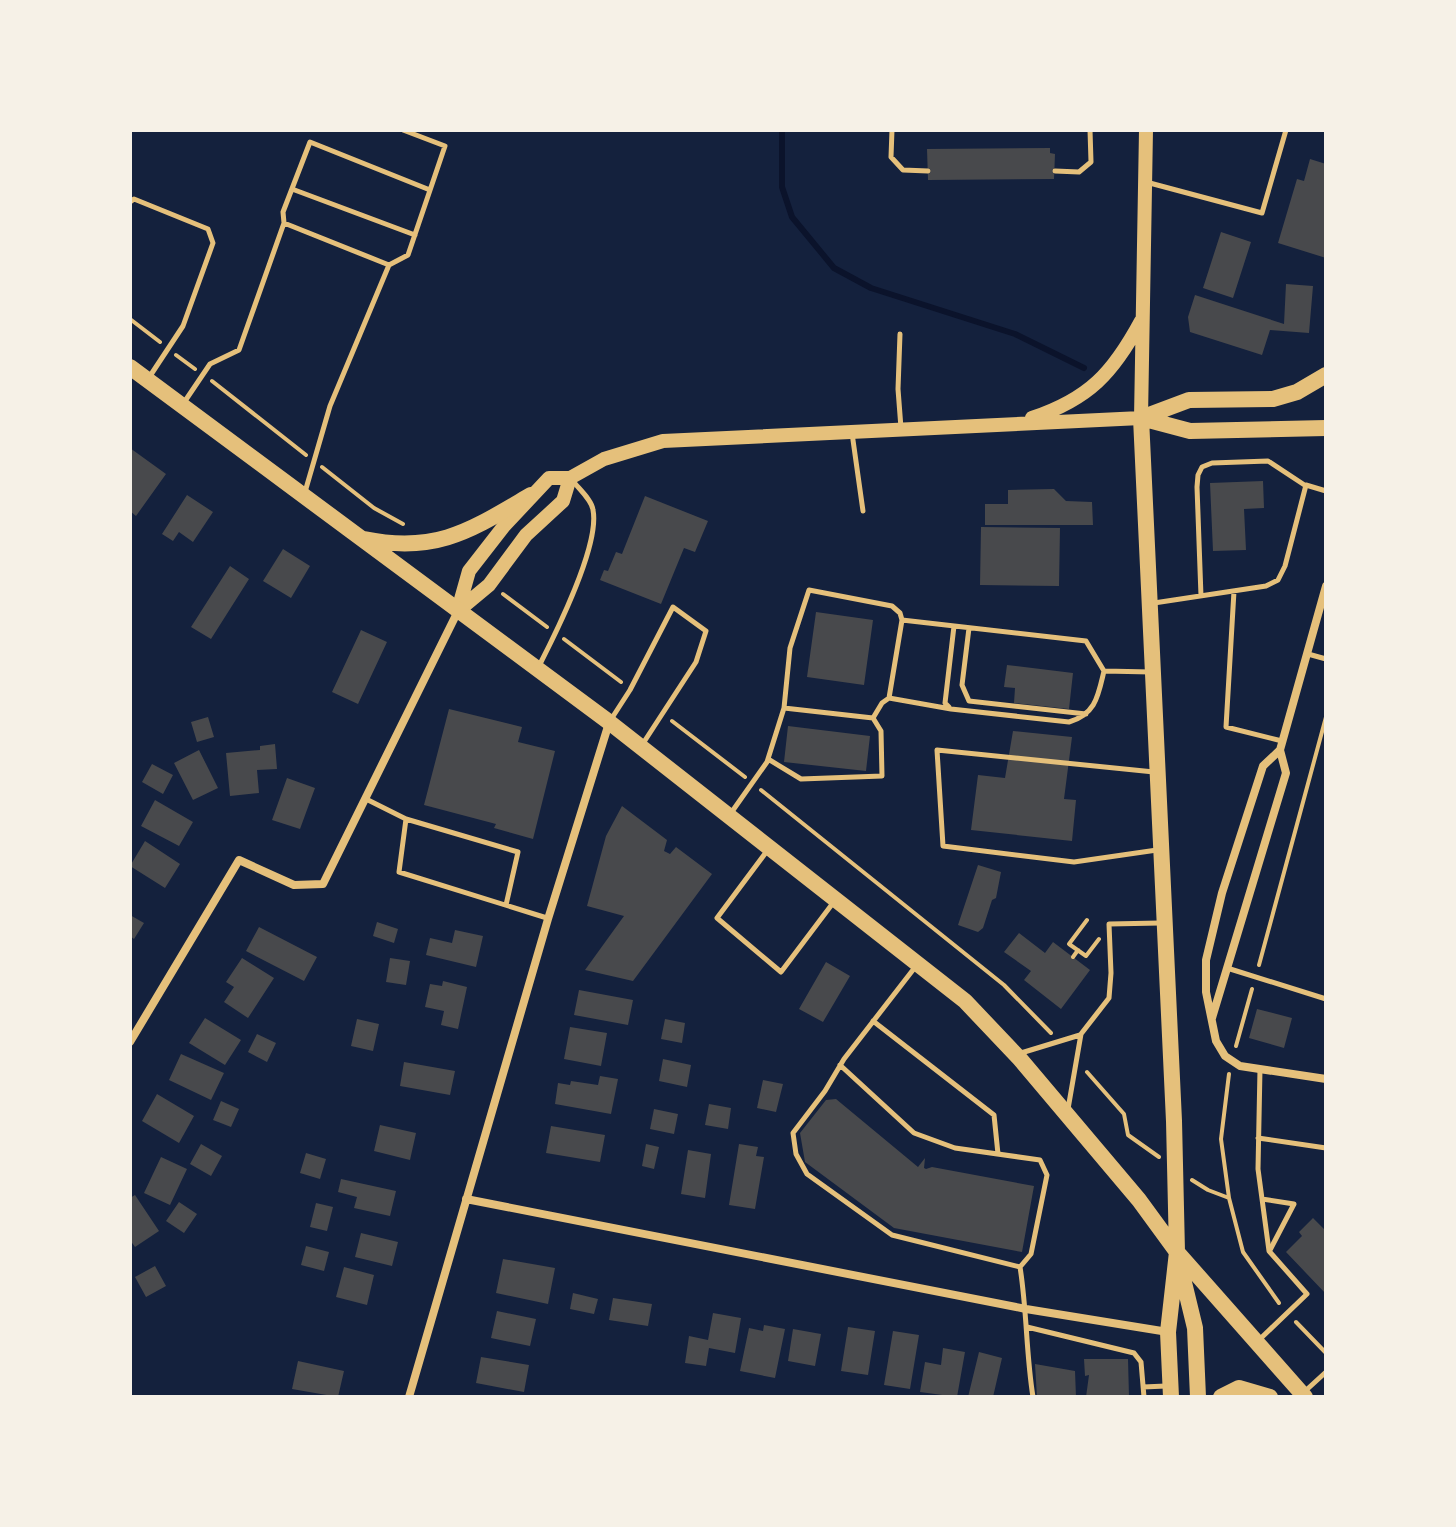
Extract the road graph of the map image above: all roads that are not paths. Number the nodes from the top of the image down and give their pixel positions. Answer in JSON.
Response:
{"nodes":[{"id":1,"x":403,"y":130,"type":"edge"},
{"id":2,"x":892,"y":130,"type":"edge"},
{"id":3,"x":1090,"y":130,"type":"edge"},
{"id":4,"x":1146,"y":130,"type":"edge"},
{"id":5,"x":1286,"y":130,"type":"edge"},
{"id":6,"x":928,"y":171,"type":"dead end"},
{"id":7,"x":1055,"y":171,"type":"dead end"},
{"id":8,"x":1145,"y":182,"type":"junction"},
{"id":9,"x":292,"y":189,"type":"junction"},
{"id":10,"x":430,"y":190,"type":"junction"},
{"id":11,"x":130,"y":202,"type":"edge"},
{"id":12,"x":284,"y":223,"type":"junction"},
{"id":13,"x":415,"y":235,"type":"junction"},
{"id":14,"x":389,"y":265,"type":"junction"},
{"id":15,"x":1143,"y":317,"type":"junction"},
{"id":16,"x":900,"y":334,"type":"dead end"},
{"id":17,"x":130,"y":367,"type":"edge"},
{"id":18,"x":1326,"y":375,"type":"edge"},
{"id":19,"x":147,"y":380,"type":"junction"},
{"id":20,"x":182,"y":405,"type":"junction"},
{"id":21,"x":1141,"y":418,"type":"junction"},
{"id":22,"x":1014,"y":424,"type":"junction"},
{"id":23,"x":1326,"y":428,"type":"edge"},
{"id":24,"x":901,"y":429,"type":"junction"},
{"id":25,"x":852,"y":432,"type":"junction"},
{"id":26,"x":570,"y":478,"type":"junction"},
{"id":27,"x":1306,"y":486,"type":"junction"},
{"id":28,"x":1326,"y":491,"type":"edge"},
{"id":29,"x":531,"y":495,"type":"junction"},
{"id":30,"x":304,"y":496,"type":"junction"},
{"id":31,"x":863,"y":511,"type":"dead end"},
{"id":32,"x":361,"y":538,"type":"junction"},
{"id":33,"x":1326,"y":586,"type":"edge"},
{"id":34,"x":1234,"y":591,"type":"junction"},
{"id":35,"x":1201,"y":596,"type":"junction"},
{"id":36,"x":1151,"y":604,"type":"junction"},
{"id":37,"x":458,"y":610,"type":"junction"},
{"id":38,"x":902,"y":620,"type":"junction"},
{"id":39,"x":954,"y":626,"type":"junction"},
{"id":40,"x":969,"y":628,"type":"junction"},
{"id":41,"x":1306,"y":654,"type":"junction"},
{"id":42,"x":1326,"y":659,"type":"edge"},
{"id":43,"x":538,"y":669,"type":"junction"},
{"id":44,"x":1104,"y":671,"type":"junction"},
{"id":45,"x":1154,"y":672,"type":"junction"},
{"id":46,"x":889,"y":698,"type":"junction"},
{"id":47,"x":784,"y":708,"type":"junction"},
{"id":48,"x":951,"y":709,"type":"junction"},
{"id":49,"x":1086,"y":714,"type":"junction"},
{"id":50,"x":873,"y":718,"type":"junction"},
{"id":51,"x":609,"y":722,"type":"junction"},
{"id":52,"x":1282,"y":745,"type":"junction"},
{"id":53,"x":641,"y":746,"type":"junction"},
{"id":54,"x":768,"y":759,"type":"junction"},
{"id":55,"x":1159,"y":772,"type":"junction"},
{"id":56,"x":365,"y":799,"type":"junction"},
{"id":57,"x":729,"y":815,"type":"junction"},
{"id":58,"x":406,"y":819,"type":"junction"},
{"id":59,"x":770,"y":847,"type":"junction"},
{"id":60,"x":1163,"y":849,"type":"junction"},
{"id":61,"x":836,"y":899,"type":"junction"},
{"id":62,"x":506,"y":905,"type":"junction"},
{"id":63,"x":548,"y":919,"type":"junction"},
{"id":64,"x":1166,"y":923,"type":"junction"},
{"id":65,"x":918,"y":963,"type":"junction"},
{"id":66,"x":1226,"y":968,"type":"junction"},
{"id":67,"x":1326,"y":999,"type":"edge"},
{"id":68,"x":873,"y":1021,"type":"junction"},
{"id":69,"x":1211,"y":1023,"type":"junction"},
{"id":70,"x":1081,"y":1034,"type":"junction"},
{"id":71,"x":130,"y":1042,"type":"edge"},
{"id":72,"x":1016,"y":1054,"type":"junction"},
{"id":73,"x":840,"y":1065,"type":"junction"},
{"id":74,"x":1260,"y":1069,"type":"junction"},
{"id":75,"x":1326,"y":1079,"type":"edge"},
{"id":76,"x":1067,"y":1114,"type":"junction"},
{"id":77,"x":1258,"y":1138,"type":"junction"},
{"id":78,"x":1326,"y":1148,"type":"edge"},
{"id":79,"x":998,"y":1154,"type":"junction"},
{"id":80,"x":466,"y":1199,"type":"junction"},
{"id":81,"x":1262,"y":1199,"type":"junction"},
{"id":82,"x":1269,"y":1251,"type":"junction"},
{"id":83,"x":1177,"y":1252,"type":"junction"},
{"id":84,"x":1020,"y":1267,"type":"junction"},
{"id":85,"x":1026,"y":1309,"type":"junction"},
{"id":86,"x":1027,"y":1327,"type":"junction"},
{"id":87,"x":1168,"y":1332,"type":"junction"},
{"id":88,"x":1256,"y":1342,"type":"junction"},
{"id":89,"x":1326,"y":1372,"type":"edge"},
{"id":90,"x":1143,"y":1387,"type":"junction"},
{"id":91,"x":1170,"y":1391,"type":"edge"},
{"id":92,"x":1304,"y":1396,"type":"edge"},
{"id":93,"x":409,"y":1397,"type":"edge"},
{"id":94,"x":1033,"y":1397,"type":"edge"},
{"id":95,"x":1144,"y":1397,"type":"edge"},
{"id":96,"x":1198,"y":1397,"type":"edge"},
{"id":97,"x":1221,"y":1397,"type":"edge"},
{"id":98,"x":1270,"y":1397,"type":"edge"}],
"edges":[{"from":1,"to":10,"type":"lane"},
{"from":2,"to":6,"type":"lane"},
{"from":3,"to":7,"type":"lane"},
{"from":4,"to":8,"type":"main road"},
{"from":5,"to":8,"type":"lane"},
{"from":8,"to":15,"type":"main road"},
{"from":9,"to":10,"type":"lane"},
{"from":9,"to":12,"type":"lane"},
{"from":9,"to":13,"type":"lane"},
{"from":10,"to":13,"type":"lane"},
{"from":11,"to":19,"type":"lane"},
{"from":12,"to":14,"type":"lane"},
{"from":12,"to":20,"type":"lane"},
{"from":13,"to":14,"type":"lane"},
{"from":14,"to":30,"type":"lane"},
{"from":15,"to":21,"type":"main road"},
{"from":15,"to":22,"type":"main road"},
{"from":16,"to":24,"type":"lane"},
{"from":17,"to":19,"type":"main road"},
{"from":18,"to":21,"type":"main road"},
{"from":19,"to":20,"type":"main road"},
{"from":20,"to":30,"type":"main road"},
{"from":21,"to":22,"type":"main road"},
{"from":21,"to":23,"type":"main road"},
{"from":21,"to":36,"type":"main road"},
{"from":22,"to":24,"type":"main road"},
{"from":24,"to":25,"type":"main road"},
{"from":25,"to":26,"type":"main road"},
{"from":25,"to":31,"type":"lane"},
{"from":26,"to":29,"type":"main road"},
{"from":26,"to":37,"type":"main road"},
{"from":26,"to":43,"type":"lane"},
{"from":27,"to":28,"type":"lane"},
{"from":27,"to":34,"type":"lane"},
{"from":27,"to":35,"type":"lane"},
{"from":29,"to":32,"type":"main road"},
{"from":29,"to":37,"type":"main road"},
{"from":30,"to":32,"type":"main road"},
{"from":32,"to":37,"type":"main road"},
{"from":33,"to":41,"type":"street"},
{"from":34,"to":35,"type":"lane"},
{"from":34,"to":52,"type":"lane"},
{"from":35,"to":36,"type":"lane"},
{"from":36,"to":45,"type":"main road"},
{"from":37,"to":43,"type":"main road"},
{"from":37,"to":56,"type":"street"},
{"from":38,"to":39,"type":"lane"},
{"from":38,"to":46,"type":"lane"},
{"from":38,"to":47,"type":"lane"},
{"from":39,"to":40,"type":"lane"},
{"from":39,"to":48,"type":"lane"},
{"from":40,"to":44,"type":"lane"},
{"from":40,"to":49,"type":"lane"},
{"from":41,"to":42,"type":"lane"},
{"from":41,"to":52,"type":"street"},
{"from":43,"to":51,"type":"main road"},
{"from":44,"to":45,"type":"lane"},
{"from":44,"to":49,"type":"lane"},
{"from":45,"to":55,"type":"main road"},
{"from":46,"to":48,"type":"lane"},
{"from":46,"to":50,"type":"lane"},
{"from":47,"to":50,"type":"lane"},
{"from":47,"to":54,"type":"lane"},
{"from":48,"to":49,"type":"lane"},
{"from":50,"to":54,"type":"lane"},
{"from":51,"to":53,"type":"main road"},
{"from":51,"to":53,"type":"lane"},
{"from":51,"to":63,"type":"street"},
{"from":52,"to":66,"type":"street"},
{"from":52,"to":69,"type":"street"},
{"from":53,"to":57,"type":"main road"},
{"from":54,"to":57,"type":"lane"},
{"from":55,"to":60,"type":"main road"},
{"from":55,"to":60,"type":"lane"},
{"from":56,"to":58,"type":"lane"},
{"from":56,"to":71,"type":"street"},
{"from":57,"to":59,"type":"main road"},
{"from":58,"to":62,"type":"lane"},
{"from":58,"to":62,"type":"lane"},
{"from":59,"to":61,"type":"main road"},
{"from":59,"to":61,"type":"lane"},
{"from":60,"to":64,"type":"main road"},
{"from":61,"to":65,"type":"main road"},
{"from":62,"to":63,"type":"lane"},
{"from":63,"to":80,"type":"street"},
{"from":64,"to":70,"type":"lane"},
{"from":64,"to":83,"type":"main road"},
{"from":65,"to":68,"type":"lane"},
{"from":65,"to":72,"type":"main road"},
{"from":66,"to":67,"type":"lane"},
{"from":66,"to":69,"type":"street"},
{"from":68,"to":73,"type":"lane"},
{"from":68,"to":79,"type":"lane"},
{"from":69,"to":74,"type":"street"},
{"from":70,"to":72,"type":"lane"},
{"from":70,"to":76,"type":"lane"},
{"from":72,"to":76,"type":"main road"},
{"from":73,"to":79,"type":"lane"},
{"from":73,"to":84,"type":"lane"},
{"from":74,"to":75,"type":"street"},
{"from":74,"to":77,"type":"lane"},
{"from":76,"to":83,"type":"main road"},
{"from":77,"to":78,"type":"lane"},
{"from":77,"to":81,"type":"lane"},
{"from":79,"to":84,"type":"lane"},
{"from":80,"to":85,"type":"street"},
{"from":80,"to":93,"type":"street"},
{"from":81,"to":82,"type":"lane"},
{"from":81,"to":82,"type":"lane"},
{"from":82,"to":88,"type":"lane"},
{"from":83,"to":87,"type":"main road"},
{"from":83,"to":88,"type":"main road"},
{"from":83,"to":96,"type":"main road"},
{"from":84,"to":85,"type":"lane"},
{"from":85,"to":86,"type":"lane"},
{"from":85,"to":87,"type":"street"},
{"from":86,"to":90,"type":"lane"},
{"from":86,"to":94,"type":"lane"},
{"from":87,"to":91,"type":"main road"},
{"from":88,"to":92,"type":"main road"},
{"from":89,"to":92,"type":"lane"},
{"from":90,"to":91,"type":"lane"},
{"from":90,"to":95,"type":"lane"},
{"from":97,"to":98,"type":"main road"}]}
